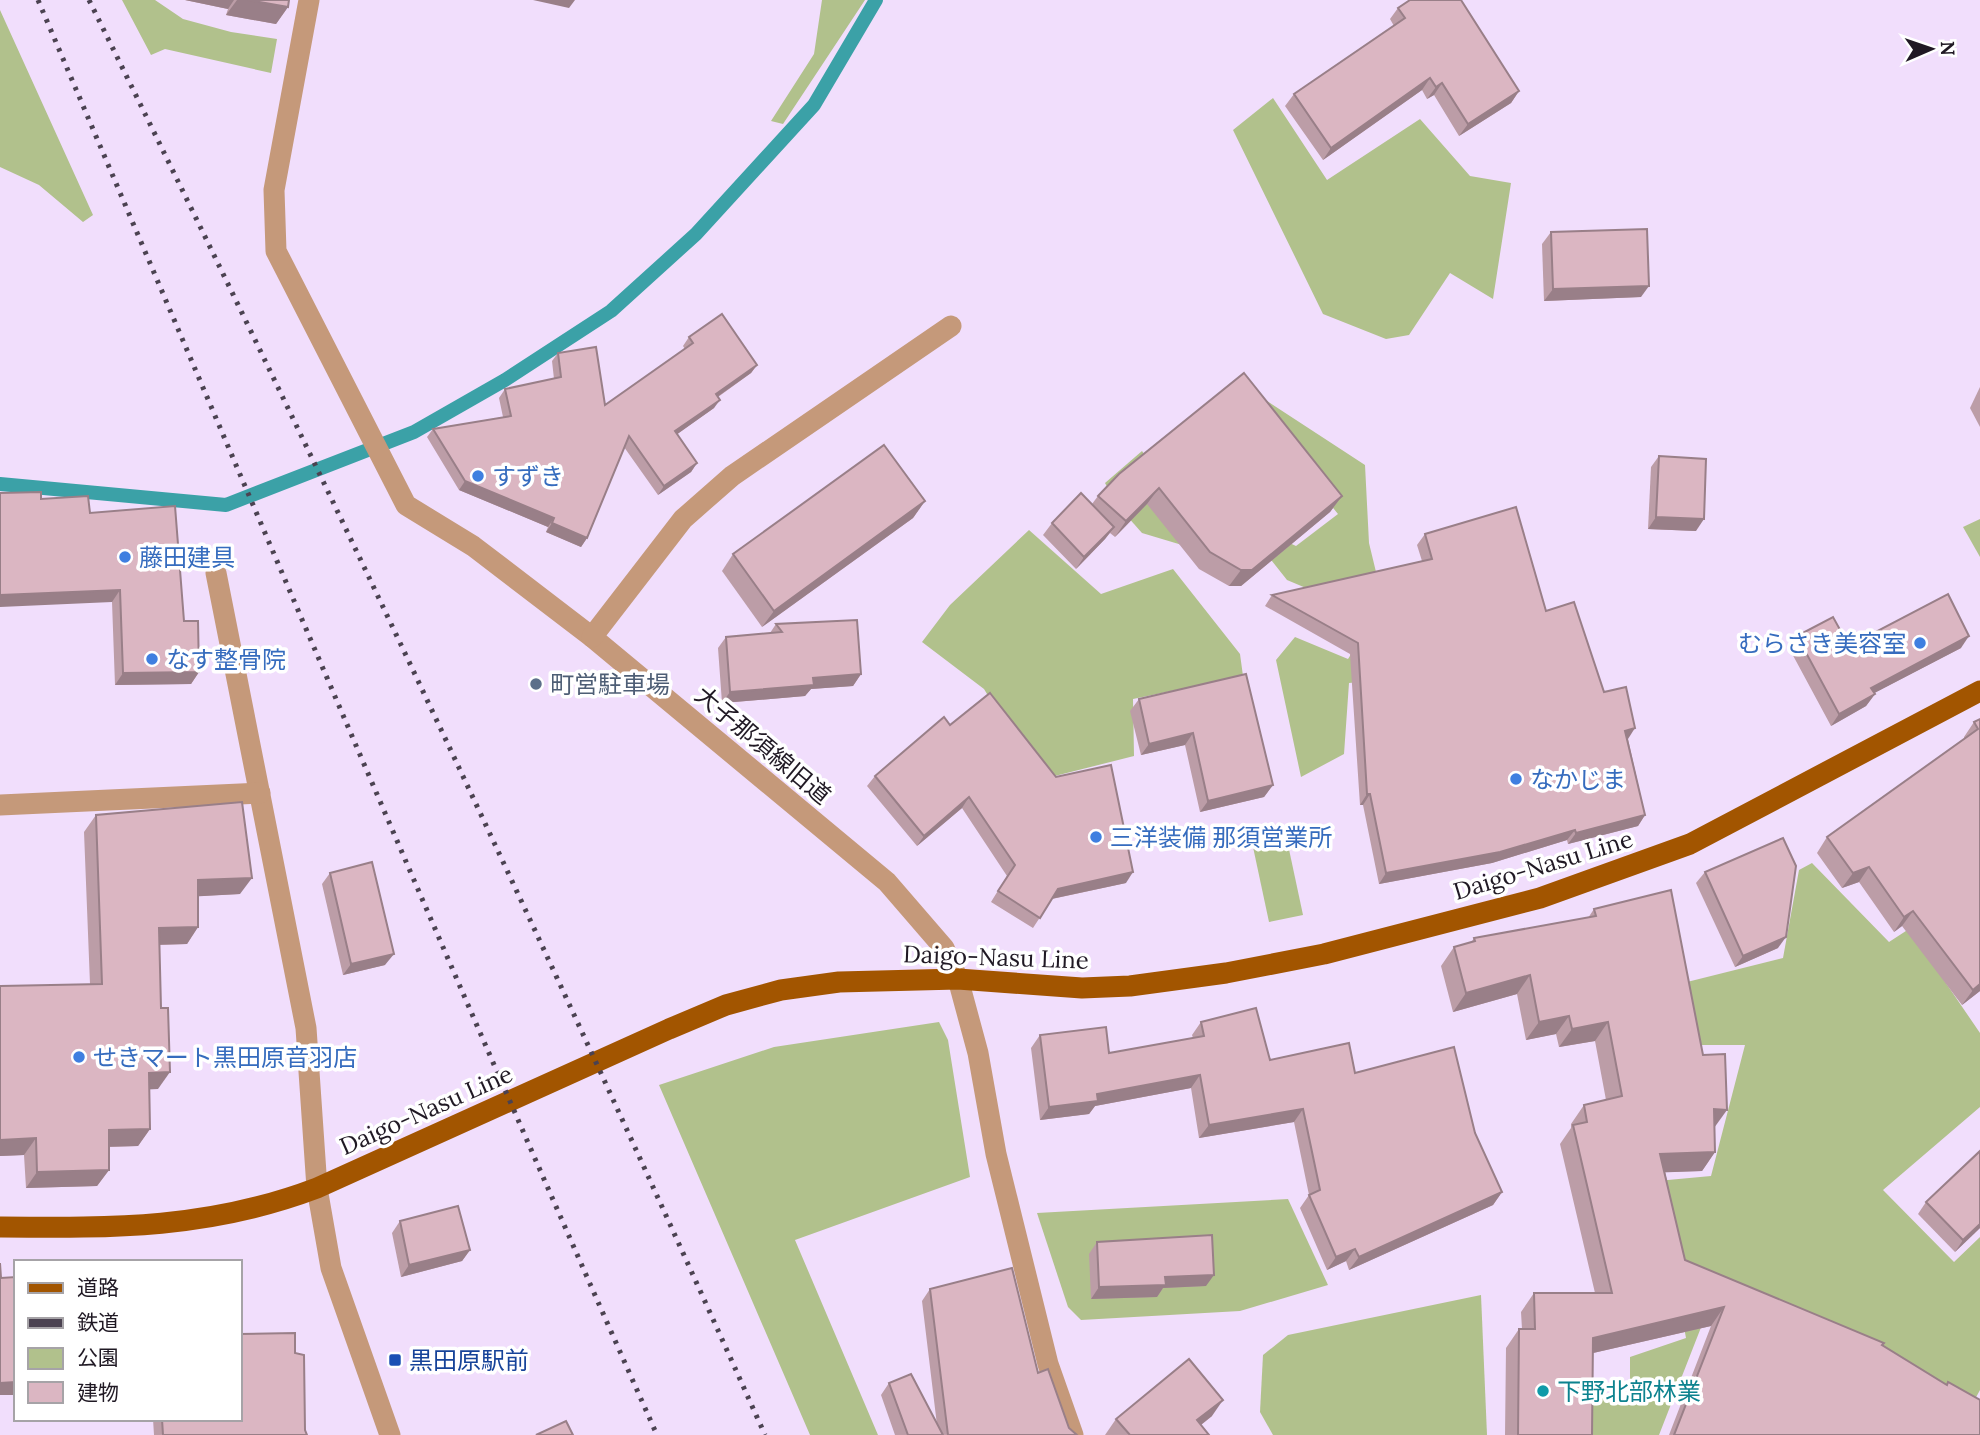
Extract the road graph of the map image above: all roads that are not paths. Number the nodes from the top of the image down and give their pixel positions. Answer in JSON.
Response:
{"nodes":[{"id":1,"x":309,"y":0,"type":"edge"},
{"id":2,"x":951,"y":326,"type":"dead end"},
{"id":3,"x":216,"y":573,"type":"dead end"},
{"id":4,"x":592,"y":637,"type":"junction"},
{"id":5,"x":1980,"y":691,"type":"edge"},
{"id":6,"x":260,"y":793,"type":"junction"},
{"id":7,"x":0,"y":805,"type":"edge"},
{"id":8,"x":958,"y":979,"type":"junction"},
{"id":9,"x":317,"y":1188,"type":"junction"},
{"id":10,"x":0,"y":1227,"type":"edge"},
{"id":11,"x":390,"y":1435,"type":"edge"},
{"id":12,"x":1073,"y":1435,"type":"edge"}],
"edges":[{"from":1,"to":4,"type":"street","name":"大子那須線旧道"},
{"from":2,"to":4,"type":"street"},
{"from":3,"to":6,"type":"street"},
{"from":4,"to":8,"type":"street","name":"大子那須線旧道"},
{"from":5,"to":8,"type":"main road","name":"Daigo-Nasu Line"},
{"from":6,"to":7,"type":"street"},
{"from":6,"to":9,"type":"street"},
{"from":8,"to":9,"type":"main road","name":"Daigo-Nasu Line"},
{"from":8,"to":12,"type":"street","name":"大子那須線旧道"},
{"from":9,"to":10,"type":"main road","name":"Daigo-Nasu Line"},
{"from":9,"to":11,"type":"street"}]}
